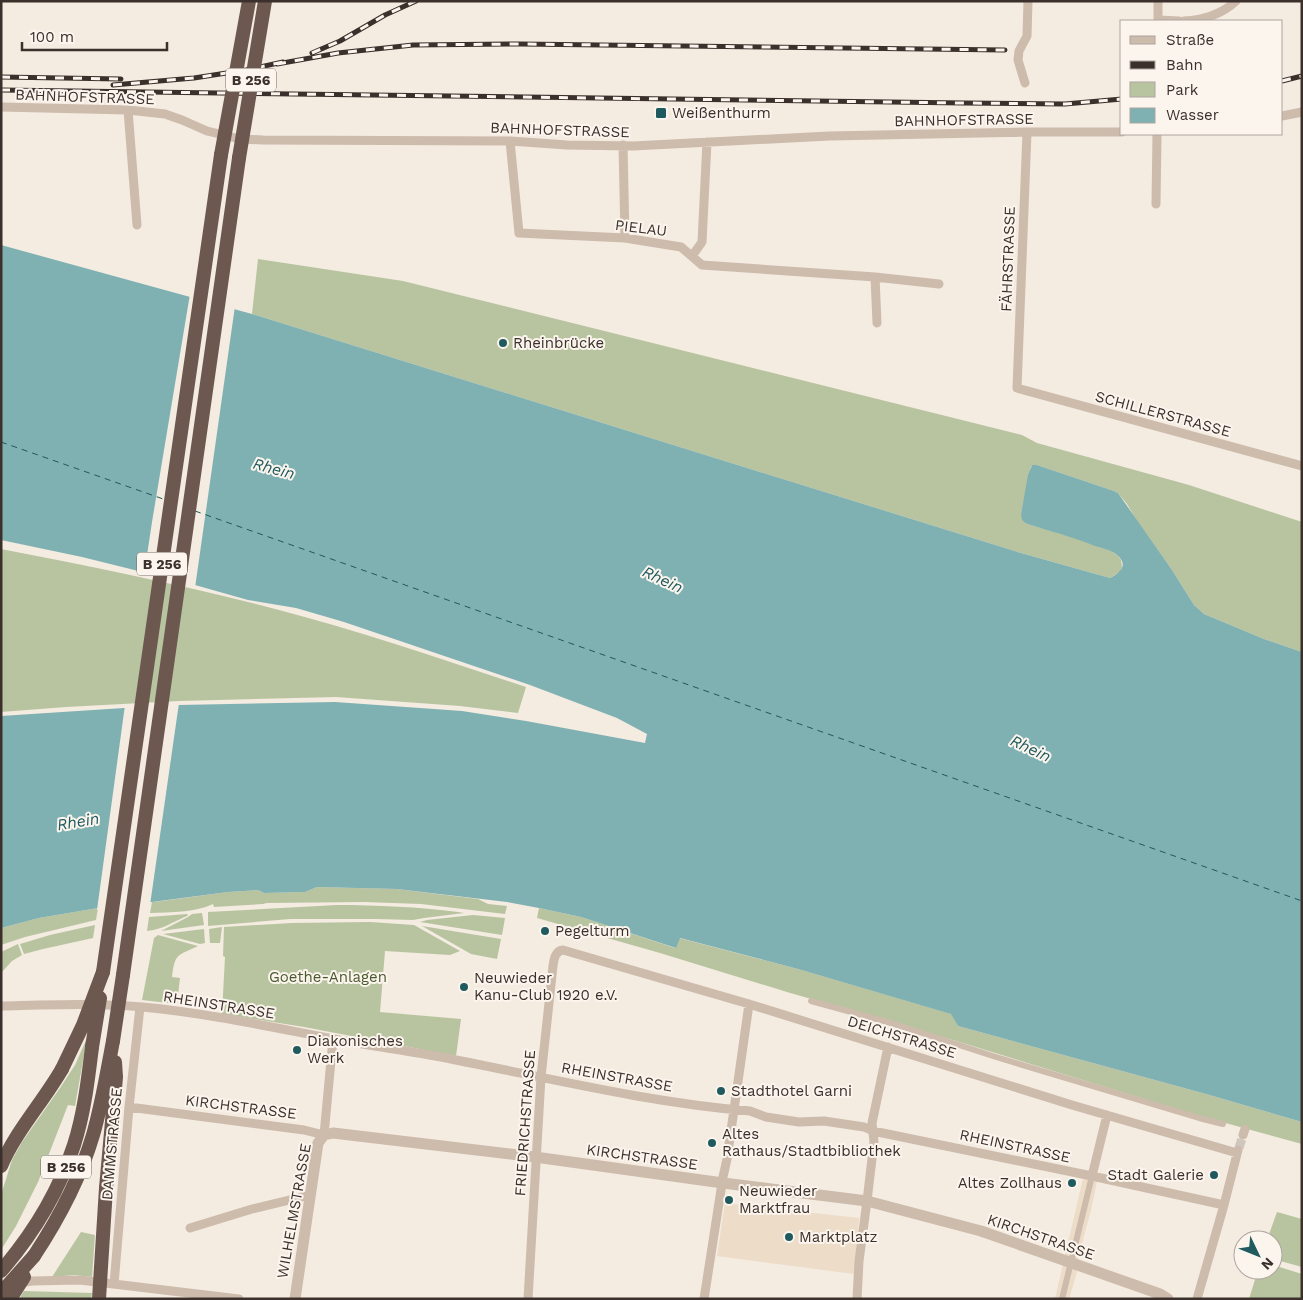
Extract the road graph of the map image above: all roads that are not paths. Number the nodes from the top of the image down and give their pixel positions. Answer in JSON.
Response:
{"nodes":[{"id":1,"x":249,"y":1,"type":"edge"},
{"id":2,"x":265,"y":1,"type":"edge"},
{"id":3,"x":1028,"y":1,"type":"edge"},
{"id":4,"x":1158,"y":1,"type":"edge"},
{"id":5,"x":1236,"y":1,"type":"edge"},
{"id":6,"x":1158,"y":20,"type":"edge"},
{"id":7,"x":1200,"y":20,"type":"edge"},
{"id":8,"x":1025,"y":83,"type":"dead end"},
{"id":9,"x":1,"y":107,"type":"edge"},
{"id":10,"x":128,"y":110,"type":"junction"},
{"id":11,"x":1302,"y":112,"type":"edge"},
{"id":12,"x":1283,"y":116,"type":"edge"},
{"id":13,"x":1027,"y":132,"type":"junction"},
{"id":14,"x":1120,"y":132,"type":"edge"},
{"id":15,"x":1157,"y":135,"type":"edge"},
{"id":16,"x":510,"y":141,"type":"junction"},
{"id":17,"x":707,"y":142,"type":"junction"},
{"id":18,"x":623,"y":145,"type":"junction"},
{"id":19,"x":1156,"y":204,"type":"dead end"},
{"id":20,"x":137,"y":225,"type":"dead end"},
{"id":21,"x":625,"y":238,"type":"junction"},
{"id":22,"x":692,"y":256,"type":"junction"},
{"id":23,"x":875,"y":277,"type":"junction"},
{"id":24,"x":939,"y":284,"type":"dead end"},
{"id":25,"x":877,"y":322,"type":"dead end"},
{"id":26,"x":1017,"y":388,"type":"joint"},
{"id":27,"x":1302,"y":466,"type":"edge"},
{"id":28,"x":558,"y":951,"type":"joint"},
{"id":29,"x":103,"y":972,"type":"junction"},
{"id":30,"x":811,"y":1001,"type":"dead end"},
{"id":31,"x":749,"y":1004,"type":"junction"},
{"id":32,"x":1,"y":1006,"type":"edge"},
{"id":33,"x":140,"y":1007,"type":"junction"},
{"id":34,"x":333,"y":1039,"type":"junction"},
{"id":35,"x":113,"y":1041,"type":"junction"},
{"id":36,"x":888,"y":1047,"type":"junction"},
{"id":37,"x":541,"y":1078,"type":"junction"},
{"id":38,"x":129,"y":1107,"type":"junction"},
{"id":39,"x":734,"y":1109,"type":"junction"},
{"id":40,"x":1107,"y":1115,"type":"junction"},
{"id":41,"x":1223,"y":1124,"type":"dead end"},
{"id":42,"x":872,"y":1131,"type":"junction"},
{"id":43,"x":324,"y":1136,"type":"junction"},
{"id":44,"x":535,"y":1156,"type":"junction"},
{"id":45,"x":1,"y":1166,"type":"edge"},
{"id":46,"x":1092,"y":1176,"type":"junction"},
{"id":47,"x":723,"y":1183,"type":"junction"},
{"id":48,"x":310,"y":1195,"type":"junction"},
{"id":49,"x":867,"y":1201,"type":"junction"},
{"id":50,"x":1224,"y":1205,"type":"junction"},
{"id":51,"x":190,"y":1228,"type":"dead end"},
{"id":52,"x":34,"y":1256,"type":"junction"},
{"id":53,"x":1071,"y":1263,"type":"junction"},
{"id":54,"x":1,"y":1271,"type":"edge"},
{"id":55,"x":114,"y":1284,"type":"junction"},
{"id":56,"x":1,"y":1287,"type":"edge"},
{"id":57,"x":1,"y":1293,"type":"edge"},
{"id":58,"x":5,"y":1299,"type":"edge"},
{"id":59,"x":10,"y":1299,"type":"edge"},
{"id":60,"x":99,"y":1299,"type":"edge"},
{"id":61,"x":239,"y":1299,"type":"edge"},
{"id":62,"x":295,"y":1299,"type":"edge"},
{"id":63,"x":528,"y":1299,"type":"edge"},
{"id":64,"x":704,"y":1299,"type":"edge"},
{"id":65,"x":857,"y":1299,"type":"edge"},
{"id":66,"x":1062,"y":1299,"type":"edge"},
{"id":67,"x":1168,"y":1299,"type":"edge"},
{"id":68,"x":1197,"y":1299,"type":"edge"}],
"edges":[{"from":1,"to":29,"type":"highway","number":"B 256","bridge":true},
{"from":2,"to":35,"type":"highway","number":"B 256","bridge":true},
{"from":3,"to":8,"type":"street"},
{"from":4,"to":6,"type":"street"},
{"from":5,"to":7,"type":"street"},
{"from":9,"to":10,"type":"street","name":"BAHNHOFSTRASSE"},
{"from":10,"to":16,"type":"street","name":"BAHNHOFSTRASSE"},
{"from":10,"to":20,"type":"street"},
{"from":11,"to":12,"type":"street"},
{"from":13,"to":14,"type":"street","name":"BAHNHOFSTRASSE"},
{"from":13,"to":17,"type":"street","name":"BAHNHOFSTRASSE"},
{"from":13,"to":26,"type":"street","name":"FÄHRSTRASSE"},
{"from":15,"to":19,"type":"street"},
{"from":16,"to":18,"type":"street","name":"BAHNHOFSTRASSE"},
{"from":16,"to":21,"type":"street","name":"PIELAU"},
{"from":17,"to":18,"type":"street","name":"BAHNHOFSTRASSE"},
{"from":17,"to":22,"type":"street"},
{"from":18,"to":21,"type":"street"},
{"from":21,"to":22,"type":"street","name":"PIELAU"},
{"from":22,"to":23,"type":"street","name":"PIELAU"},
{"from":23,"to":24,"type":"street","name":"PIELAU"},
{"from":23,"to":25,"type":"street"},
{"from":26,"to":27,"type":"street","name":"SCHILLERSTRASSE"},
{"from":28,"to":31,"type":"street","name":"DEICHSTRASSE"},
{"from":28,"to":37,"type":"street","name":"FRIEDRICHSTRASSE"},
{"from":29,"to":45,"type":"highway","bridge":true},
{"from":29,"to":54,"type":"highway","number":"B 256","bridge":true},
{"from":30,"to":41,"type":"street"},
{"from":31,"to":36,"type":"street","name":"DEICHSTRASSE"},
{"from":31,"to":39,"type":"street"},
{"from":32,"to":33,"type":"street","name":"RHEINSTRASSE"},
{"from":33,"to":34,"type":"street","name":"RHEINSTRASSE"},
{"from":33,"to":38,"type":"street","name":"DAMMSTRASSE"},
{"from":34,"to":37,"type":"street","name":"RHEINSTRASSE"},
{"from":34,"to":43,"type":"street","name":"WILHELMSTRASSE"},
{"from":35,"to":52,"type":"highway","number":"B 256"},
{"from":35,"to":60,"type":"highway","bridge":true},
{"from":36,"to":40,"type":"street","name":"DEICHSTRASSE"},
{"from":36,"to":42,"type":"street"},
{"from":37,"to":39,"type":"street","name":"RHEINSTRASSE"},
{"from":37,"to":44,"type":"street","name":"FRIEDRICHSTRASSE"},
{"from":38,"to":43,"type":"street","name":"KIRCHSTRASSE"},
{"from":38,"to":55,"type":"street","name":"DAMMSTRASSE"},
{"from":39,"to":42,"type":"street","name":"RHEINSTRASSE"},
{"from":39,"to":47,"type":"street"},
{"from":40,"to":46,"type":"street"},
{"from":40,"to":50,"type":"street","name":"DEICHSTRASSE"},
{"from":42,"to":46,"type":"street","name":"RHEINSTRASSE"},
{"from":42,"to":49,"type":"street"},
{"from":43,"to":44,"type":"street","name":"KIRCHSTRASSE"},
{"from":43,"to":48,"type":"street","name":"WILHELMSTRASSE"},
{"from":44,"to":47,"type":"street","name":"KIRCHSTRASSE"},
{"from":44,"to":63,"type":"street","name":"FRIEDRICHSTRASSE"},
{"from":46,"to":50,"type":"street","name":"RHEINSTRASSE"},
{"from":46,"to":53,"type":"street"},
{"from":47,"to":49,"type":"street","name":"KIRCHSTRASSE"},
{"from":47,"to":64,"type":"street"},
{"from":48,"to":51,"type":"street"},
{"from":48,"to":62,"type":"street","name":"WILHELMSTRASSE"},
{"from":49,"to":53,"type":"street","name":"KIRCHSTRASSE"},
{"from":49,"to":65,"type":"street"},
{"from":50,"to":68,"type":"street"},
{"from":52,"to":57,"type":"highway","number":"B 256","bridge":true},
{"from":52,"to":59,"type":"highway","bridge":true},
{"from":53,"to":66,"type":"street"},
{"from":53,"to":67,"type":"street","name":"KIRCHSTRASSE"},
{"from":55,"to":56,"type":"street"},
{"from":55,"to":61,"type":"street"},
{"from":56,"to":58,"type":"highway","bridge":true}]}
